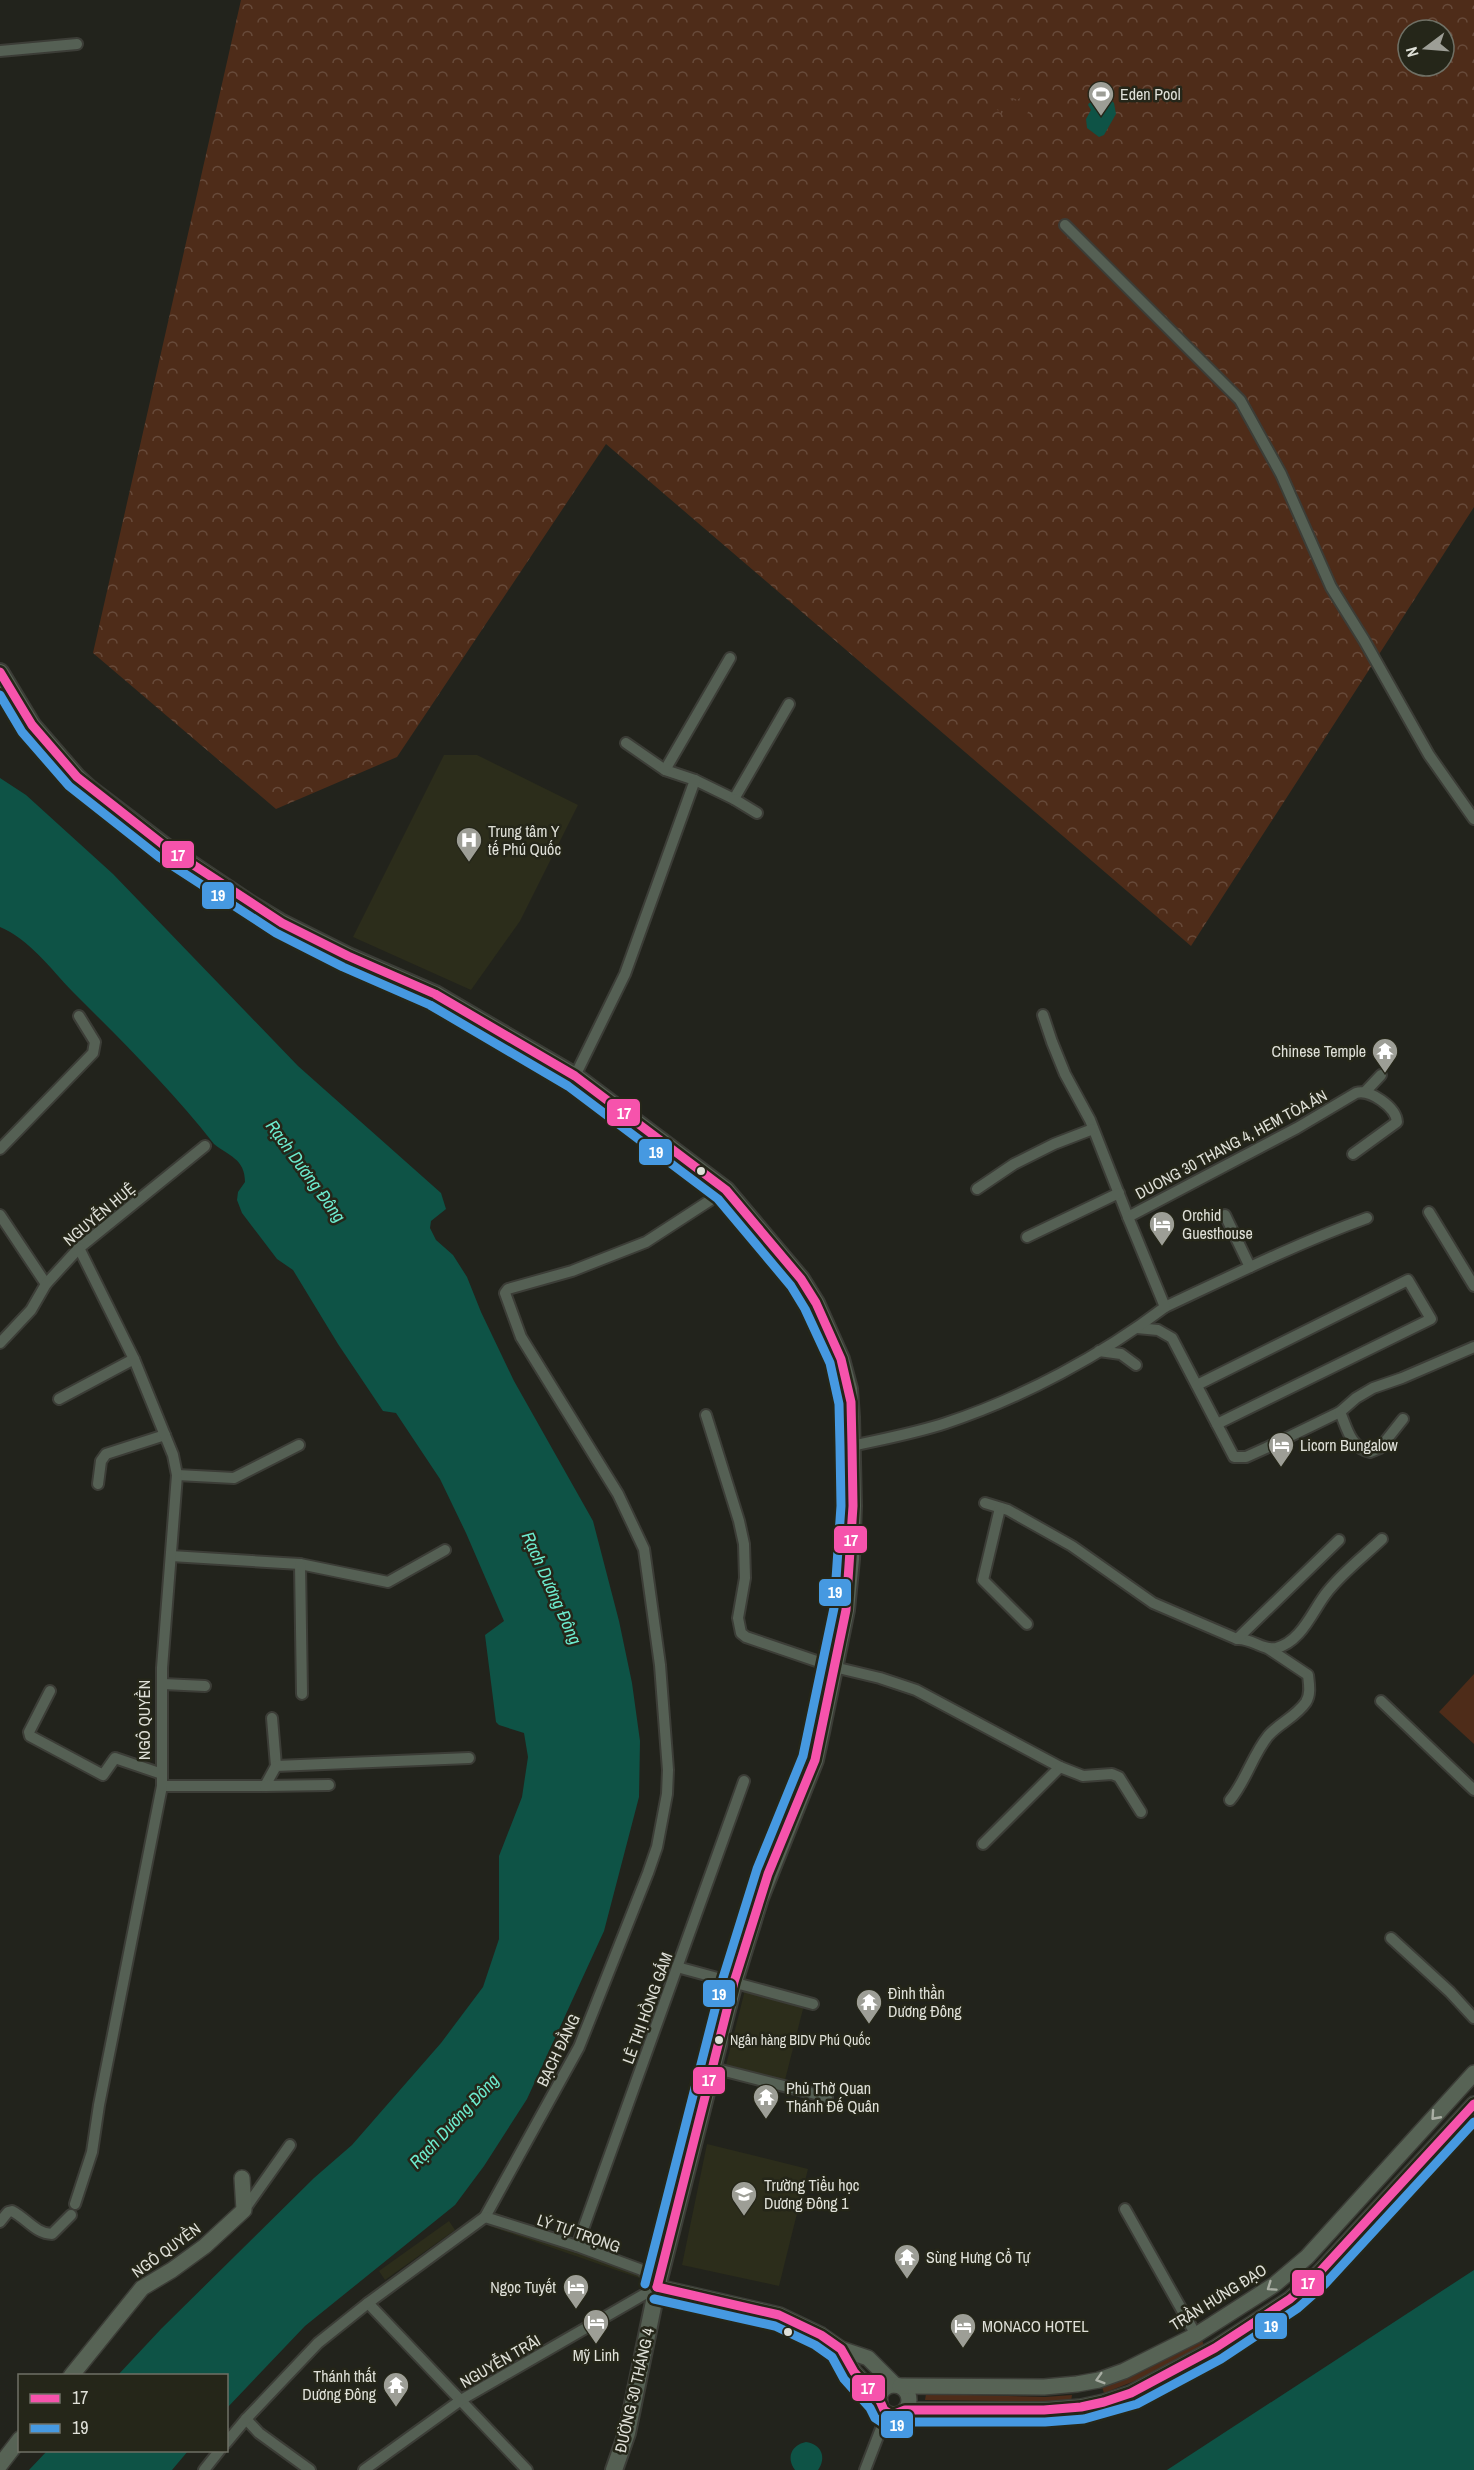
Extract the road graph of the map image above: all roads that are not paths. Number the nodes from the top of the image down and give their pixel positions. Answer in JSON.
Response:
{"nodes":[{"id":1,"x":77,"y":44,"type":"dead end"},
{"id":2,"x":0,"y":51,"type":"edge"},
{"id":3,"x":1065,"y":225,"type":"dead end"},
{"id":4,"x":730,"y":658,"type":"dead end"},
{"id":5,"x":0,"y":672,"type":"edge"},
{"id":6,"x":789,"y":704,"type":"dead end"},
{"id":7,"x":626,"y":743,"type":"dead end"},
{"id":8,"x":665,"y":770,"type":"junction"},
{"id":9,"x":695,"y":780,"type":"junction"},
{"id":10,"x":734,"y":799,"type":"junction"},
{"id":11,"x":757,"y":813,"type":"dead end"},
{"id":12,"x":1474,"y":819,"type":"edge"},
{"id":13,"x":1043,"y":1015,"type":"dead end"},
{"id":14,"x":79,"y":1016,"type":"dead end"},
{"id":15,"x":1382,"y":1075,"type":"dead end"},
{"id":16,"x":575,"y":1076,"type":"junction"},
{"id":17,"x":1365,"y":1092,"type":"junction"},
{"id":18,"x":1094,"y":1129,"type":"junction"},
{"id":19,"x":205,"y":1146,"type":"dead end"},
{"id":20,"x":0,"y":1149,"type":"edge"},
{"id":21,"x":1353,"y":1154,"type":"dead end"},
{"id":22,"x":726,"y":1190,"type":"junction"},
{"id":23,"x":977,"y":1190,"type":"dead end"},
{"id":24,"x":1119,"y":1193,"type":"junction"},
{"id":25,"x":1429,"y":1212,"type":"dead end"},
{"id":26,"x":0,"y":1215,"type":"edge"},
{"id":27,"x":1225,"y":1215,"type":"dead end"},
{"id":28,"x":1128,"y":1216,"type":"junction"},
{"id":29,"x":1367,"y":1218,"type":"dead end"},
{"id":30,"x":1027,"y":1237,"type":"dead end"},
{"id":31,"x":79,"y":1248,"type":"junction"},
{"id":32,"x":1250,"y":1267,"type":"junction"},
{"id":33,"x":46,"y":1284,"type":"junction"},
{"id":34,"x":1474,"y":1286,"type":"edge"},
{"id":35,"x":1165,"y":1307,"type":"junction"},
{"id":36,"x":1137,"y":1328,"type":"junction"},
{"id":37,"x":0,"y":1343,"type":"edge"},
{"id":38,"x":1474,"y":1347,"type":"edge"},
{"id":39,"x":1099,"y":1351,"type":"junction"},
{"id":40,"x":134,"y":1359,"type":"junction"},
{"id":41,"x":1136,"y":1365,"type":"dead end"},
{"id":42,"x":1197,"y":1385,"type":"junction"},
{"id":43,"x":59,"y":1399,"type":"dead end"},
{"id":44,"x":1340,"y":1412,"type":"junction"},
{"id":45,"x":706,"y":1416,"type":"dead end"},
{"id":46,"x":1403,"y":1419,"type":"dead end"},
{"id":47,"x":1217,"y":1424,"type":"junction"},
{"id":48,"x":165,"y":1435,"type":"junction"},
{"id":49,"x":299,"y":1445,"type":"dead end"},
{"id":50,"x":852,"y":1446,"type":"junction"},
{"id":51,"x":177,"y":1475,"type":"junction"},
{"id":52,"x":99,"y":1484,"type":"dead end"},
{"id":53,"x":985,"y":1503,"type":"dead end"},
{"id":54,"x":1000,"y":1508,"type":"junction"},
{"id":55,"x":1382,"y":1539,"type":"dead end"},
{"id":56,"x":1339,"y":1540,"type":"dead end"},
{"id":57,"x":445,"y":1550,"type":"dead end"},
{"id":58,"x":171,"y":1556,"type":"junction"},
{"id":59,"x":300,"y":1564,"type":"junction"},
{"id":60,"x":1027,"y":1624,"type":"dead end"},
{"id":61,"x":1237,"y":1639,"type":"junction"},
{"id":62,"x":1269,"y":1649,"type":"junction"},
{"id":63,"x":834,"y":1667,"type":"junction"},
{"id":64,"x":163,"y":1684,"type":"junction"},
{"id":65,"x":205,"y":1686,"type":"dead end"},
{"id":66,"x":50,"y":1690,"type":"dead end"},
{"id":67,"x":302,"y":1694,"type":"dead end"},
{"id":68,"x":1381,"y":1701,"type":"dead end"},
{"id":69,"x":272,"y":1718,"type":"dead end"},
{"id":70,"x":469,"y":1758,"type":"dead end"},
{"id":71,"x":276,"y":1766,"type":"junction"},
{"id":72,"x":1060,"y":1767,"type":"junction"},
{"id":73,"x":162,"y":1774,"type":"junction"},
{"id":74,"x":744,"y":1781,"type":"dead end"},
{"id":75,"x":328,"y":1785,"type":"dead end"},
{"id":76,"x":162,"y":1786,"type":"junction"},
{"id":77,"x":265,"y":1786,"type":"junction"},
{"id":78,"x":1474,"y":1790,"type":"edge"},
{"id":79,"x":1230,"y":1800,"type":"dead end"},
{"id":80,"x":1141,"y":1812,"type":"dead end"},
{"id":81,"x":983,"y":1844,"type":"dead end"},
{"id":82,"x":1391,"y":1938,"type":"dead end"},
{"id":83,"x":677,"y":1967,"type":"junction"},
{"id":84,"x":734,"y":1982,"type":"junction"},
{"id":85,"x":813,"y":2004,"type":"dead end"},
{"id":86,"x":1474,"y":2018,"type":"edge"},
{"id":87,"x":712,"y":2068,"type":"junction"},
{"id":88,"x":1474,"y":2073,"type":"edge"},
{"id":89,"x":827,"y":2097,"type":"dead end"},
{"id":90,"x":1474,"y":2103,"type":"edge"},
{"id":91,"x":290,"y":2145,"type":"dead end"},
{"id":92,"x":242,"y":2178,"type":"dead end"},
{"id":93,"x":75,"y":2204,"type":"dead end"},
{"id":94,"x":1125,"y":2209,"type":"dead end"},
{"id":95,"x":244,"y":2210,"type":"junction"},
{"id":96,"x":71,"y":2215,"type":"dead end"},
{"id":97,"x":485,"y":2217,"type":"junction"},
{"id":98,"x":0,"y":2222,"type":"edge"},
{"id":99,"x":577,"y":2246,"type":"junction"},
{"id":100,"x":657,"y":2287,"type":"junction"},
{"id":101,"x":368,"y":2303,"type":"junction"},
{"id":102,"x":1200,"y":2332,"type":"junction"},
{"id":103,"x":1215,"y":2348,"type":"junction"},
{"id":104,"x":841,"y":2349,"type":"junction"},
{"id":105,"x":73,"y":2374,"type":"edge"},
{"id":106,"x":1077,"y":2384,"type":"junction"},
{"id":107,"x":897,"y":2386,"type":"junction"},
{"id":108,"x":461,"y":2400,"type":"junction"},
{"id":109,"x":884,"y":2407,"type":"junction"},
{"id":110,"x":1081,"y":2407,"type":"junction"},
{"id":111,"x":905,"y":2410,"type":"junction"},
{"id":112,"x":246,"y":2419,"type":"junction"},
{"id":113,"x":228,"y":2441,"type":"edge"},
{"id":114,"x":18,"y":2442,"type":"edge"},
{"id":115,"x":219,"y":2452,"type":"edge"},
{"id":116,"x":0,"y":2465,"type":"edge"},
{"id":117,"x":204,"y":2470,"type":"edge"},
{"id":118,"x":310,"y":2470,"type":"edge"},
{"id":119,"x":364,"y":2470,"type":"edge"},
{"id":120,"x":527,"y":2470,"type":"edge"},
{"id":121,"x":614,"y":2470,"type":"edge"},
{"id":122,"x":865,"y":2470,"type":"edge"}],
"edges":[{"from":1,"to":2,"type":"street"},
{"from":3,"to":12,"type":"street"},
{"from":4,"to":8,"type":"street"},
{"from":5,"to":16,"type":"main road","name":"ĐƯỜNG 30 THÁNG 4"},
{"from":6,"to":10,"type":"street"},
{"from":7,"to":8,"type":"street"},
{"from":8,"to":9,"type":"street"},
{"from":9,"to":10,"type":"street"},
{"from":9,"to":16,"type":"street"},
{"from":10,"to":11,"type":"street"},
{"from":13,"to":18,"type":"street"},
{"from":14,"to":20,"type":"street"},
{"from":15,"to":17,"type":"street"},
{"from":16,"to":22,"type":"main road","name":"ĐƯỜNG 30 THÁNG 4"},
{"from":17,"to":21,"type":"street"},
{"from":17,"to":28,"type":"street","name":"DUONG 30 THANG 4, HEM TÒA ÁN"},
{"from":18,"to":23,"type":"street"},
{"from":18,"to":24,"type":"street"},
{"from":19,"to":31,"type":"street","name":"NGUYỄN HUỆ"},
{"from":22,"to":50,"type":"main road","name":"ĐƯỜNG 30 THÁNG 4"},
{"from":22,"to":97,"type":"street","name":"BẠCH ĐẰNG"},
{"from":24,"to":28,"type":"street"},
{"from":24,"to":30,"type":"street"},
{"from":25,"to":34,"type":"street"},
{"from":26,"to":33,"type":"street"},
{"from":27,"to":32,"type":"street"},
{"from":28,"to":35,"type":"street","name":"DUONG 30 THANG 4, HEM TÒA ÁN"},
{"from":29,"to":32,"type":"street"},
{"from":31,"to":33,"type":"street","name":"NGUYỄN HUỆ"},
{"from":31,"to":40,"type":"street","name":"NGÔ QUYỀN"},
{"from":32,"to":35,"type":"street"},
{"from":33,"to":37,"type":"street","name":"NGUYỄN HUỆ"},
{"from":35,"to":36,"type":"street"},
{"from":36,"to":39,"type":"street"},
{"from":36,"to":42,"type":"street"},
{"from":38,"to":44,"type":"street"},
{"from":39,"to":41,"type":"street"},
{"from":39,"to":50,"type":"street"},
{"from":40,"to":43,"type":"street"},
{"from":40,"to":48,"type":"street","name":"NGÔ QUYỀN"},
{"from":42,"to":47,"type":"street"},
{"from":42,"to":47,"type":"street"},
{"from":44,"to":46,"type":"street"},
{"from":44,"to":47,"type":"street"},
{"from":45,"to":63,"type":"street"},
{"from":48,"to":51,"type":"street","name":"NGÔ QUYỀN"},
{"from":48,"to":52,"type":"street"},
{"from":49,"to":51,"type":"street"},
{"from":50,"to":63,"type":"main road","name":"ĐƯỜNG 30 THÁNG 4"},
{"from":51,"to":58,"type":"street","name":"NGÔ QUYỀN"},
{"from":53,"to":54,"type":"street"},
{"from":54,"to":60,"type":"street"},
{"from":54,"to":61,"type":"street"},
{"from":55,"to":62,"type":"street"},
{"from":56,"to":61,"type":"street"},
{"from":57,"to":59,"type":"street"},
{"from":58,"to":59,"type":"street"},
{"from":58,"to":64,"type":"street","name":"NGÔ QUYỀN"},
{"from":59,"to":67,"type":"street"},
{"from":61,"to":62,"type":"street"},
{"from":62,"to":79,"type":"street"},
{"from":63,"to":72,"type":"street"},
{"from":63,"to":84,"type":"main road","name":"ĐƯỜNG 30 THÁNG 4"},
{"from":64,"to":65,"type":"street"},
{"from":64,"to":73,"type":"street","name":"NGÔ QUYỀN"},
{"from":66,"to":73,"type":"street"},
{"from":68,"to":78,"type":"street"},
{"from":69,"to":71,"type":"street"},
{"from":70,"to":71,"type":"street"},
{"from":71,"to":77,"type":"street"},
{"from":72,"to":80,"type":"street"},
{"from":72,"to":81,"type":"street"},
{"from":73,"to":76,"type":"street","name":"NGÔ QUYỀN"},
{"from":74,"to":83,"type":"street","name":"LÊ THỊ HỒNG GẤM"},
{"from":75,"to":77,"type":"street"},
{"from":76,"to":77,"type":"street"},
{"from":76,"to":93,"type":"street","name":"NGÔ QUYỀN"},
{"from":82,"to":86,"type":"street"},
{"from":83,"to":84,"type":"street"},
{"from":83,"to":99,"type":"street","name":"LÊ THỊ HỒNG GẤM"},
{"from":84,"to":85,"type":"street"},
{"from":84,"to":87,"type":"main road","name":"ĐƯỜNG 30 THÁNG 4"},
{"from":87,"to":89,"type":"street"},
{"from":87,"to":100,"type":"main road","name":"ĐƯỜNG 30 THÁNG 4"},
{"from":88,"to":102,"type":"main road","name":"TRẦN HƯNG ĐẠO","one_way":true},
{"from":90,"to":103,"type":"main road"},
{"from":91,"to":95,"type":"street"},
{"from":92,"to":95,"type":"main road"},
{"from":94,"to":102,"type":"street"},
{"from":95,"to":105,"type":"main road","name":"NGÔ QUYỀN"},
{"from":96,"to":98,"type":"street"},
{"from":97,"to":99,"type":"street","name":"LÝ TỰ TRỌNG"},
{"from":97,"to":101,"type":"street","name":"BẠCH ĐẰNG"},
{"from":99,"to":100,"type":"street","name":"LÝ TỰ TRỌNG"},
{"from":100,"to":104,"type":"main road"},
{"from":100,"to":108,"type":"street","name":"NGUYỄN TRÃI"},
{"from":100,"to":121,"type":"main road","name":"ĐƯỜNG 30 THÁNG 4"},
{"from":101,"to":108,"type":"street"},
{"from":101,"to":112,"type":"street","name":"BẠCH ĐẰNG"},
{"from":102,"to":103,"type":"main road"},
{"from":102,"to":106,"type":"main road","name":"TRẦN HƯNG ĐẠO","one_way":true},
{"from":103,"to":110,"type":"main road"},
{"from":104,"to":107,"type":"main road"},
{"from":104,"to":109,"type":"main road"},
{"from":106,"to":107,"type":"main road","name":"TRẦN HƯNG ĐẠO"},
{"from":106,"to":110,"type":"main road"},
{"from":107,"to":109,"type":"main road"},
{"from":107,"to":111,"type":"main road"},
{"from":108,"to":119,"type":"street","name":"NGUYỄN TRÃI"},
{"from":108,"to":120,"type":"street"},
{"from":109,"to":111,"type":"main road"},
{"from":109,"to":122,"type":"street"},
{"from":110,"to":111,"type":"main road"},
{"from":112,"to":113,"type":"street","name":"BẠCH ĐẰNG"},
{"from":112,"to":118,"type":"street"},
{"from":114,"to":116,"type":"main road"},
{"from":115,"to":117,"type":"street"}]}
